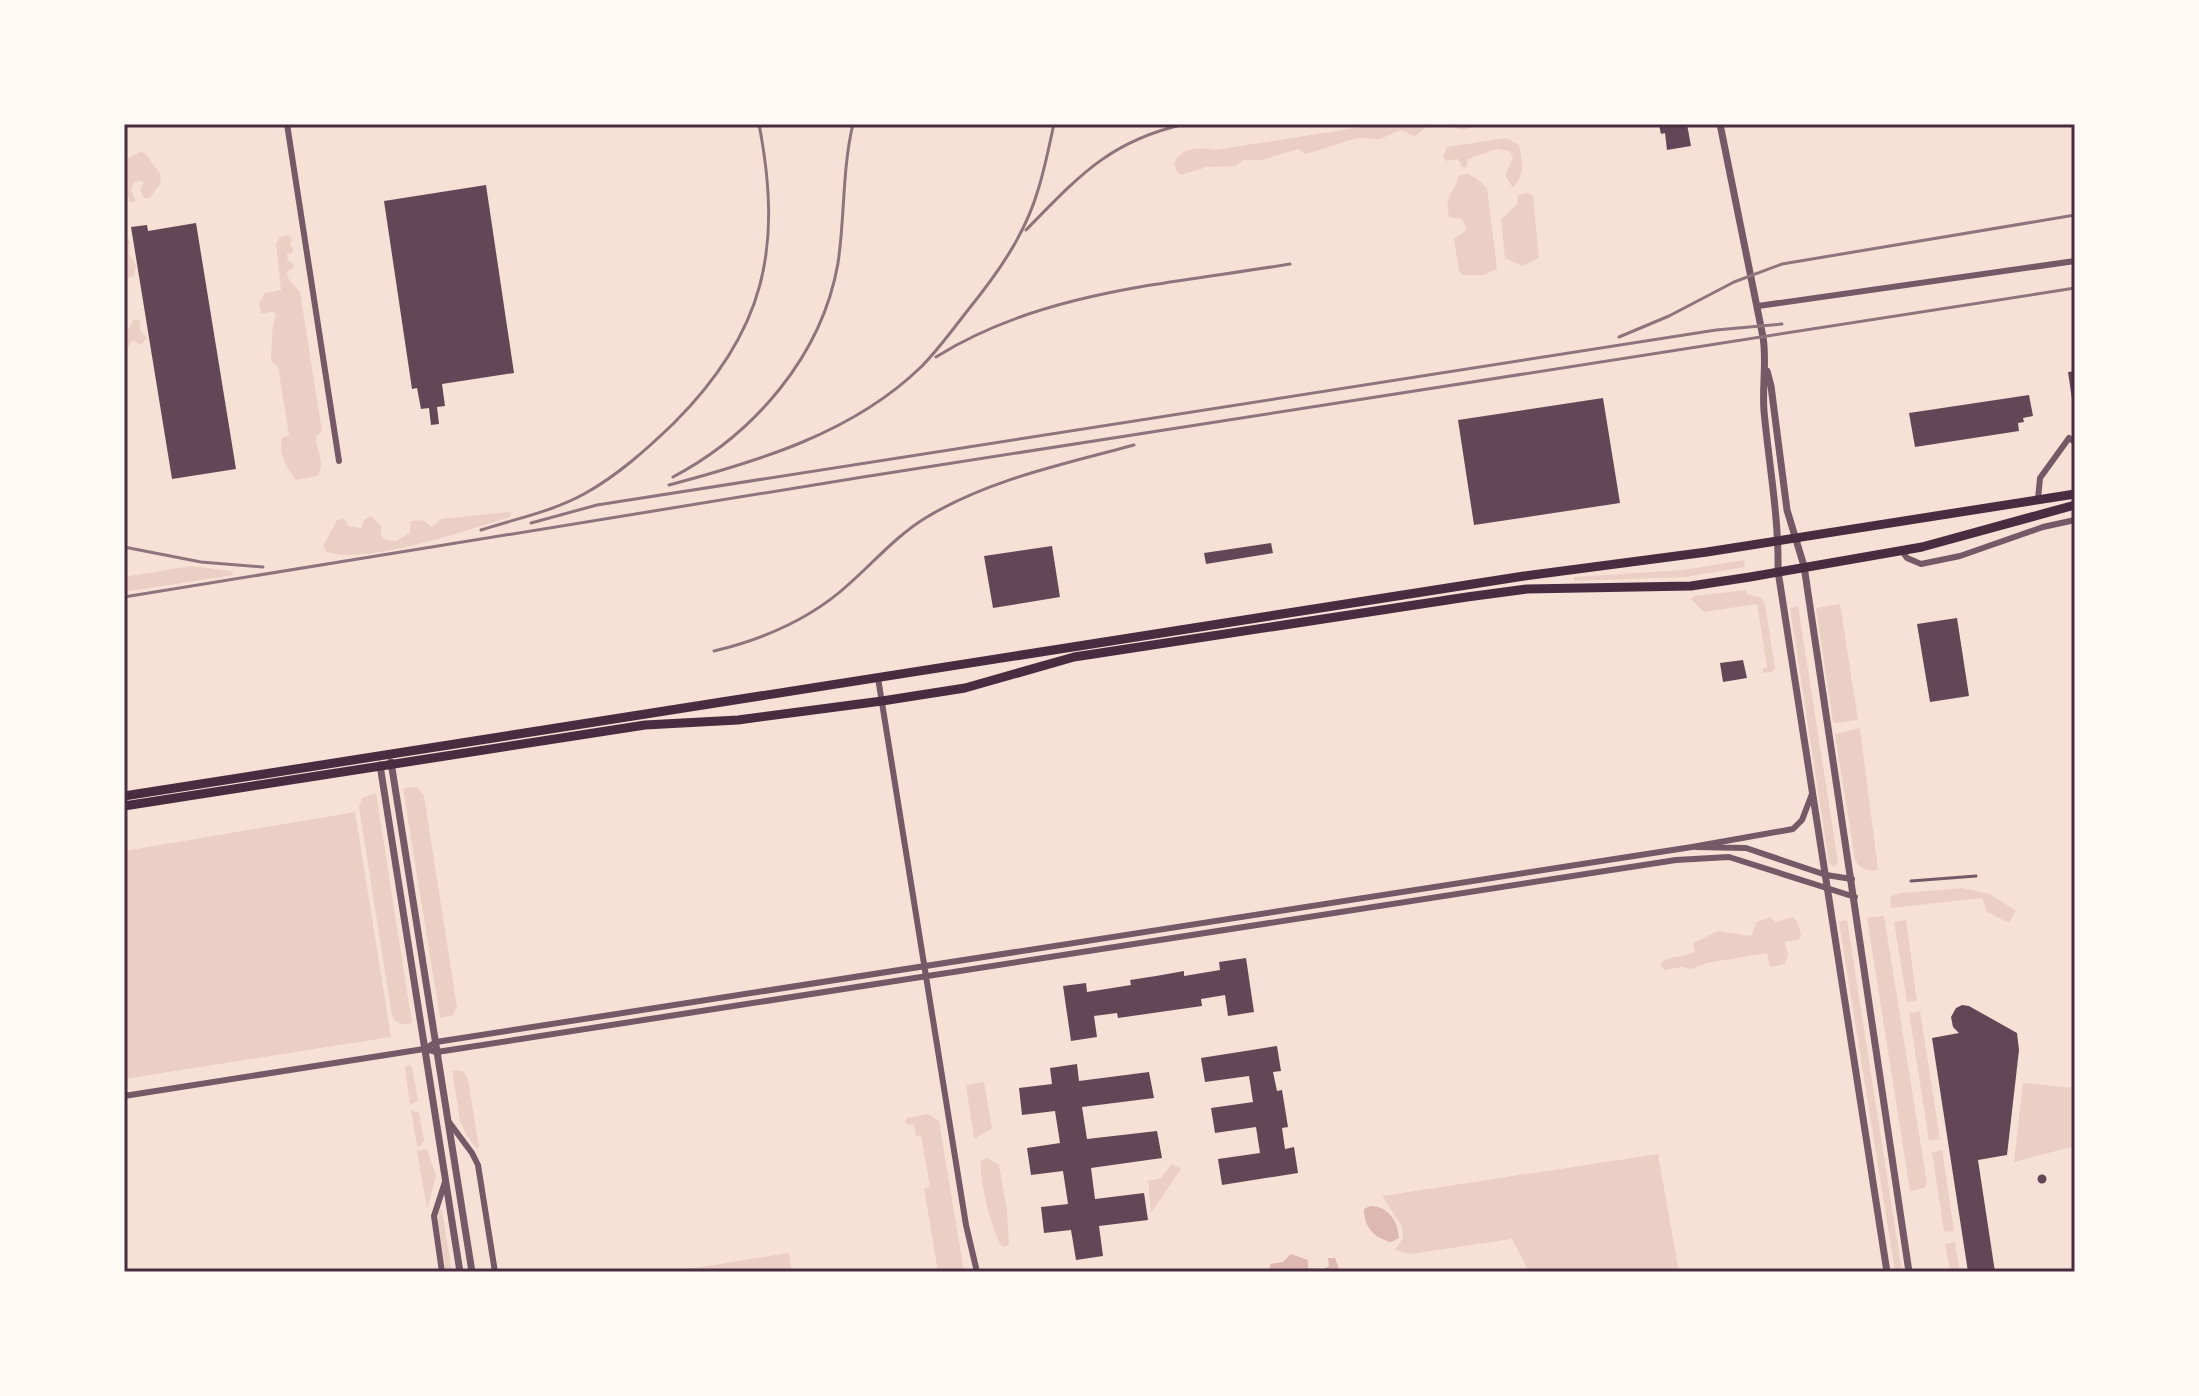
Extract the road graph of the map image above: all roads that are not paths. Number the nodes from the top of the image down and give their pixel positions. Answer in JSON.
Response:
{"nodes":[{"id":1,"x":287,"y":124,"type":"edge"},
{"id":2,"x":1720,"y":124,"type":"edge"},
{"id":3,"x":2075,"y":261,"type":"edge"},
{"id":4,"x":1758,"y":306,"type":"junction"},
{"id":5,"x":1766,"y":369,"type":"junction"},
{"id":6,"x":2075,"y":442,"type":"edge"},
{"id":7,"x":339,"y":461,"type":"dead end"},
{"id":8,"x":2038,"y":499,"type":"junction"},
{"id":9,"x":2070,"y":500,"type":"edge"},
{"id":10,"x":2075,"y":520,"type":"edge"},
{"id":11,"x":1793,"y":538,"type":"junction"},
{"id":12,"x":1779,"y":540,"type":"junction"},
{"id":13,"x":1901,"y":550,"type":"junction"},
{"id":14,"x":1804,"y":566,"type":"junction"},
{"id":15,"x":1778,"y":571,"type":"junction"},
{"id":16,"x":878,"y":678,"type":"junction"},
{"id":17,"x":882,"y":701,"type":"junction"},
{"id":18,"x":384,"y":755,"type":"junction"},
{"id":19,"x":393,"y":764,"type":"junction"},
{"id":20,"x":380,"y":766,"type":"junction"},
{"id":21,"x":1813,"y":793,"type":"junction"},
{"id":22,"x":124,"y":796,"type":"edge"},
{"id":23,"x":124,"y":806,"type":"edge"},
{"id":24,"x":1692,"y":847,"type":"junction"},
{"id":25,"x":1826,"y":875,"type":"junction"},
{"id":26,"x":1976,"y":876,"type":"dead end"},
{"id":27,"x":1852,"y":879,"type":"junction"},
{"id":28,"x":1911,"y":881,"type":"dead end"},
{"id":29,"x":1828,"y":889,"type":"junction"},
{"id":30,"x":1855,"y":897,"type":"junction"},
{"id":31,"x":925,"y":966,"type":"junction"},
{"id":32,"x":926,"y":976,"type":"junction"},
{"id":33,"x":436,"y":1042,"type":"junction"},
{"id":34,"x":424,"y":1049,"type":"junction"},
{"id":35,"x":437,"y":1052,"type":"junction"},
{"id":36,"x":124,"y":1096,"type":"edge"},
{"id":37,"x":448,"y":1122,"type":"junction"},
{"id":38,"x":445,"y":1182,"type":"junction"},
{"id":39,"x":442,"y":1272,"type":"edge"},
{"id":40,"x":460,"y":1272,"type":"edge"},
{"id":41,"x":472,"y":1272,"type":"edge"},
{"id":42,"x":495,"y":1272,"type":"edge"},
{"id":43,"x":977,"y":1272,"type":"edge"},
{"id":44,"x":1887,"y":1272,"type":"edge"},
{"id":45,"x":1909,"y":1272,"type":"edge"}],
"edges":[{"from":1,"to":7,"type":"street"},
{"from":2,"to":4,"type":"street"},
{"from":3,"to":4,"type":"street"},
{"from":4,"to":5,"type":"street"},
{"from":5,"to":11,"type":"street"},
{"from":5,"to":12,"type":"street"},
{"from":6,"to":8,"type":"street"},
{"from":8,"to":9,"type":"main road"},
{"from":8,"to":11,"type":"main road"},
{"from":9,"to":13,"type":"main road"},
{"from":10,"to":13,"type":"street"},
{"from":11,"to":12,"type":"main road"},
{"from":11,"to":14,"type":"street"},
{"from":12,"to":15,"type":"street"},
{"from":12,"to":16,"type":"main road"},
{"from":13,"to":14,"type":"main road"},
{"from":14,"to":15,"type":"main road"},
{"from":14,"to":27,"type":"street"},
{"from":15,"to":17,"type":"main road"},
{"from":15,"to":21,"type":"street"},
{"from":16,"to":17,"type":"street"},
{"from":16,"to":18,"type":"main road"},
{"from":17,"to":19,"type":"main road"},
{"from":17,"to":31,"type":"street"},
{"from":18,"to":19,"type":"street"},
{"from":18,"to":20,"type":"street"},
{"from":18,"to":22,"type":"main road"},
{"from":19,"to":20,"type":"main road"},
{"from":19,"to":33,"type":"street"},
{"from":20,"to":23,"type":"main road"},
{"from":20,"to":34,"type":"street"},
{"from":21,"to":24,"type":"street"},
{"from":21,"to":25,"type":"street"},
{"from":24,"to":25,"type":"street"},
{"from":24,"to":31,"type":"street"},
{"from":25,"to":27,"type":"street"},
{"from":25,"to":29,"type":"street"},
{"from":26,"to":28,"type":"lane"},
{"from":27,"to":30,"type":"street"},
{"from":29,"to":30,"type":"street"},
{"from":29,"to":32,"type":"street"},
{"from":29,"to":44,"type":"street"},
{"from":30,"to":45,"type":"street"},
{"from":31,"to":32,"type":"street"},
{"from":31,"to":33,"type":"street"},
{"from":32,"to":35,"type":"street"},
{"from":32,"to":43,"type":"street"},
{"from":33,"to":34,"type":"street"},
{"from":33,"to":35,"type":"street"},
{"from":34,"to":35,"type":"street"},
{"from":34,"to":36,"type":"street"},
{"from":34,"to":38,"type":"street"},
{"from":35,"to":37,"type":"street"},
{"from":37,"to":41,"type":"street"},
{"from":37,"to":42,"type":"street"},
{"from":38,"to":39,"type":"street"},
{"from":38,"to":40,"type":"street"}]}
